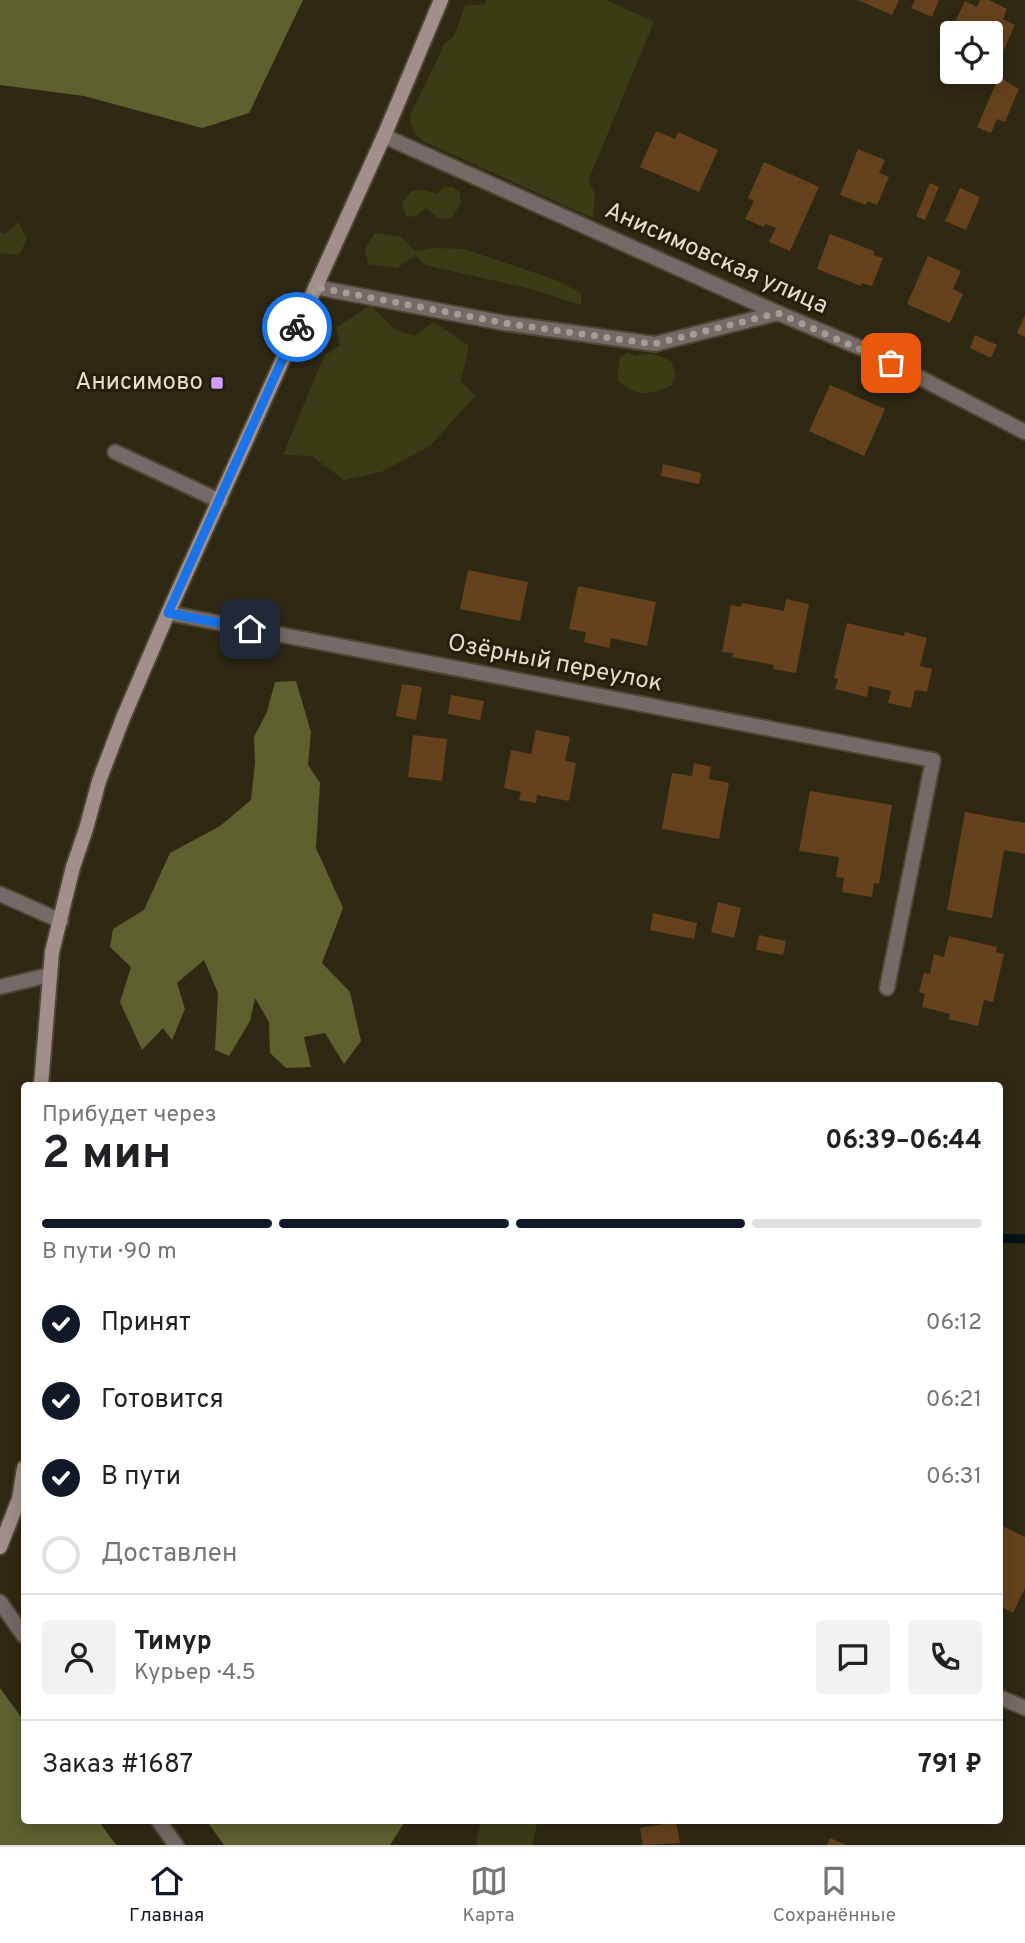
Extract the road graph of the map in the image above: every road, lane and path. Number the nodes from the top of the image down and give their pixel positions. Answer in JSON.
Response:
{"nodes":[{"id":1,"x":442,"y":0,"type":"edge"},
{"id":2,"x":384,"y":136,"type":"junction"},
{"id":3,"x":315,"y":287,"type":"junction"},
{"id":4,"x":778,"y":313,"type":"junction"},
{"id":5,"x":1025,"y":432,"type":"edge"},
{"id":6,"x":115,"y":452,"type":"dead end"},
{"id":7,"x":220,"y":501,"type":"junction"},
{"id":8,"x":168,"y":613,"type":"junction"},
{"id":9,"x":0,"y":894,"type":"edge"},
{"id":10,"x":61,"y":921,"type":"junction"},
{"id":11,"x":49,"y":975,"type":"junction"},
{"id":12,"x":0,"y":986,"type":"edge"},
{"id":13,"x":887,"y":988,"type":"dead end"},
{"id":14,"x":41,"y":1082,"type":"edge"},
{"id":15,"x":21,"y":1487,"type":"edge"},
{"id":16,"x":0,"y":1546,"type":"edge"},
{"id":17,"x":0,"y":1602,"type":"edge"},
{"id":18,"x":21,"y":1632,"type":"edge"},
{"id":19,"x":1003,"y":1699,"type":"edge"},
{"id":20,"x":1025,"y":1708,"type":"edge"},
{"id":21,"x":161,"y":1824,"type":"edge"},
{"id":22,"x":176,"y":1845,"type":"edge"}],
"edges":[{"from":1,"to":2,"type":"main road"},
{"from":2,"to":3,"type":"main road"},
{"from":2,"to":4,"type":"street","name":"Анисимовская улица"},
{"from":3,"to":4,"type":"street"},
{"from":3,"to":7,"type":"main road"},
{"from":4,"to":5,"type":"street","name":"Анисимовская улица"},
{"from":6,"to":7,"type":"street"},
{"from":7,"to":8,"type":"main road"},
{"from":8,"to":10,"type":"main road"},
{"from":8,"to":13,"type":"street","name":"Озёрный переулок"},
{"from":9,"to":10,"type":"street"},
{"from":10,"to":11,"type":"main road"},
{"from":11,"to":12,"type":"street"},
{"from":11,"to":14,"type":"main road"},
{"from":15,"to":16,"type":"main road"},
{"from":17,"to":18,"type":"street"},
{"from":19,"to":20,"type":"street"},
{"from":21,"to":22,"type":"street"}]}
